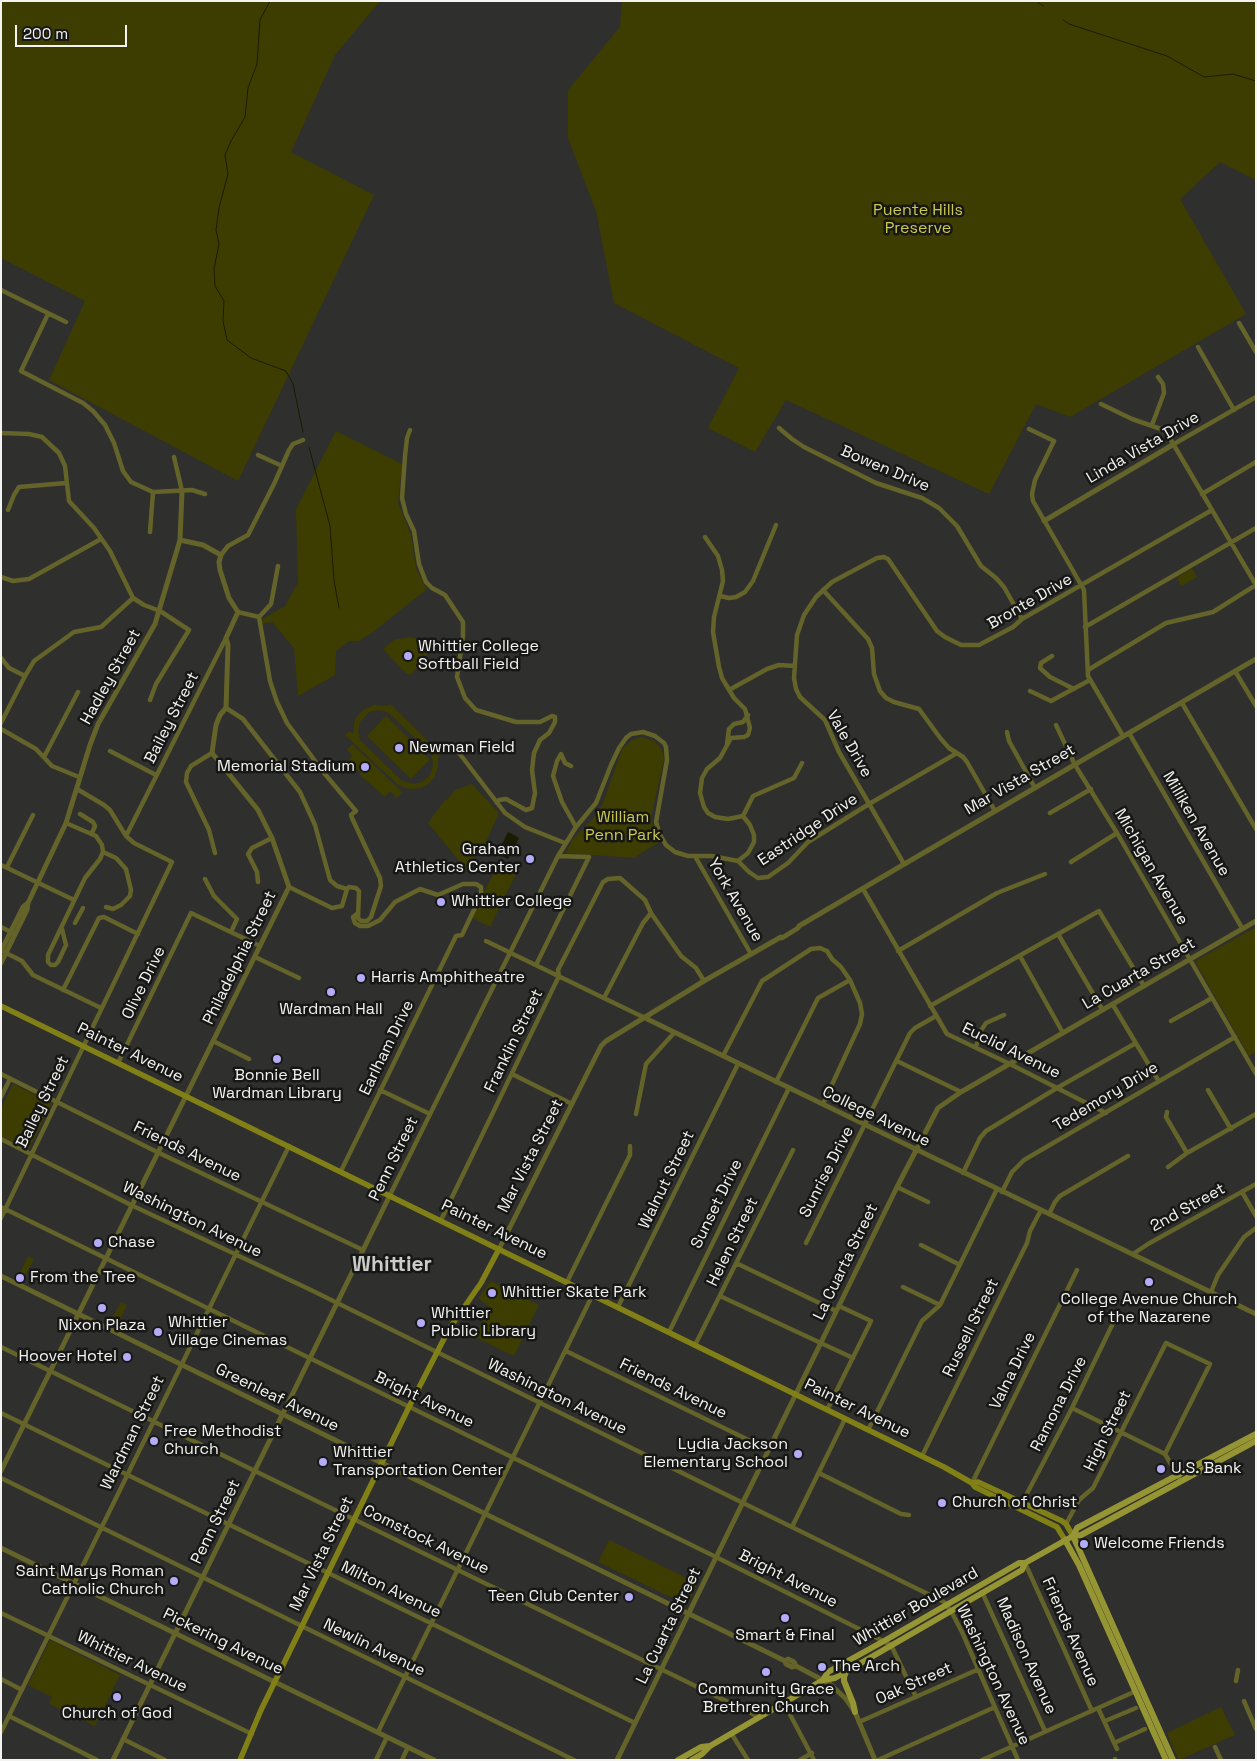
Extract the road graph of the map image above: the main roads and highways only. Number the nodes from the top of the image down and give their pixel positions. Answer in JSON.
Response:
{"nodes":[{"id":1,"x":1,"y":1006,"type":"edge"},
{"id":2,"x":499,"y":1249,"type":"junction"},
{"id":3,"x":1256,"y":1434,"type":"edge"},
{"id":4,"x":1256,"y":1441,"type":"edge"},
{"id":5,"x":1180,"y":1478,"type":"junction"},
{"id":6,"x":972,"y":1483,"type":"junction"},
{"id":7,"x":1073,"y":1536,"type":"junction"},
{"id":8,"x":1065,"y":1540,"type":"junction"},
{"id":9,"x":1025,"y":1563,"type":"junction"},
{"id":10,"x":949,"y":1608,"type":"junction"},
{"id":11,"x":1118,"y":1654,"type":"junction"},
{"id":12,"x":1133,"y":1670,"type":"junction"},
{"id":13,"x":846,"y":1672,"type":"junction"},
{"id":14,"x":823,"y":1680,"type":"junction"},
{"id":15,"x":1138,"y":1690,"type":"junction"},
{"id":16,"x":855,"y":1712,"type":"road end"},
{"id":17,"x":710,"y":1746,"type":"junction"},
{"id":18,"x":240,"y":1760,"type":"edge"},
{"id":19,"x":678,"y":1760,"type":"edge"},
{"id":20,"x":692,"y":1760,"type":"edge"},
{"id":21,"x":1166,"y":1760,"type":"edge"},
{"id":22,"x":1173,"y":1760,"type":"edge"}],
"edges":[{"from":1,"to":2,"type":"main road","name":"Painter Avenue"},
{"from":2,"to":6,"type":"main road","name":"Painter Avenue"},
{"from":2,"to":18,"type":"main road","name":"Mar Vista Street"},
{"from":3,"to":5,"type":"main road","name":"Whittier Boulevard"},
{"from":4,"to":5,"type":"main road","name":"Whittier Boulevard"},
{"from":5,"to":7,"type":"main road","name":"Whittier Boulevard"},
{"from":6,"to":7,"type":"main road","name":"Painter Avenue"},
{"from":6,"to":8,"type":"main road","name":"Painter Avenue"},
{"from":7,"to":8,"type":"main road","name":"Whittier Boulevard"},
{"from":7,"to":12,"type":"main road","name":"Painter Avenue"},
{"from":8,"to":9,"type":"main road","name":"Whittier Boulevard"},
{"from":8,"to":11,"type":"main road","name":"Painter Avenue"},
{"from":9,"to":10,"type":"main road","name":"Whittier Boulevard"},
{"from":9,"to":10,"type":"main road","name":"Whittier Boulevard"},
{"from":10,"to":13,"type":"main road","name":"Whittier Boulevard"},
{"from":10,"to":14,"type":"main road","name":"Whittier Boulevard"},
{"from":11,"to":12,"type":"main road"},
{"from":11,"to":15,"type":"main road","name":"Painter Avenue"},
{"from":12,"to":15,"type":"main road","name":"Painter Avenue"},
{"from":13,"to":14,"type":"main road","name":"Whittier Boulevard"},
{"from":13,"to":16,"type":"main road"},
{"from":14,"to":17,"type":"main road","name":"Whittier Boulevard"},
{"from":15,"to":21,"type":"main road","name":"Painter Avenue"},
{"from":15,"to":22,"type":"main road","name":"Painter Avenue"},
{"from":17,"to":19,"type":"main road","name":"Whittier Boulevard"},
{"from":17,"to":20,"type":"main road","name":"Whittier Boulevard"}]}
